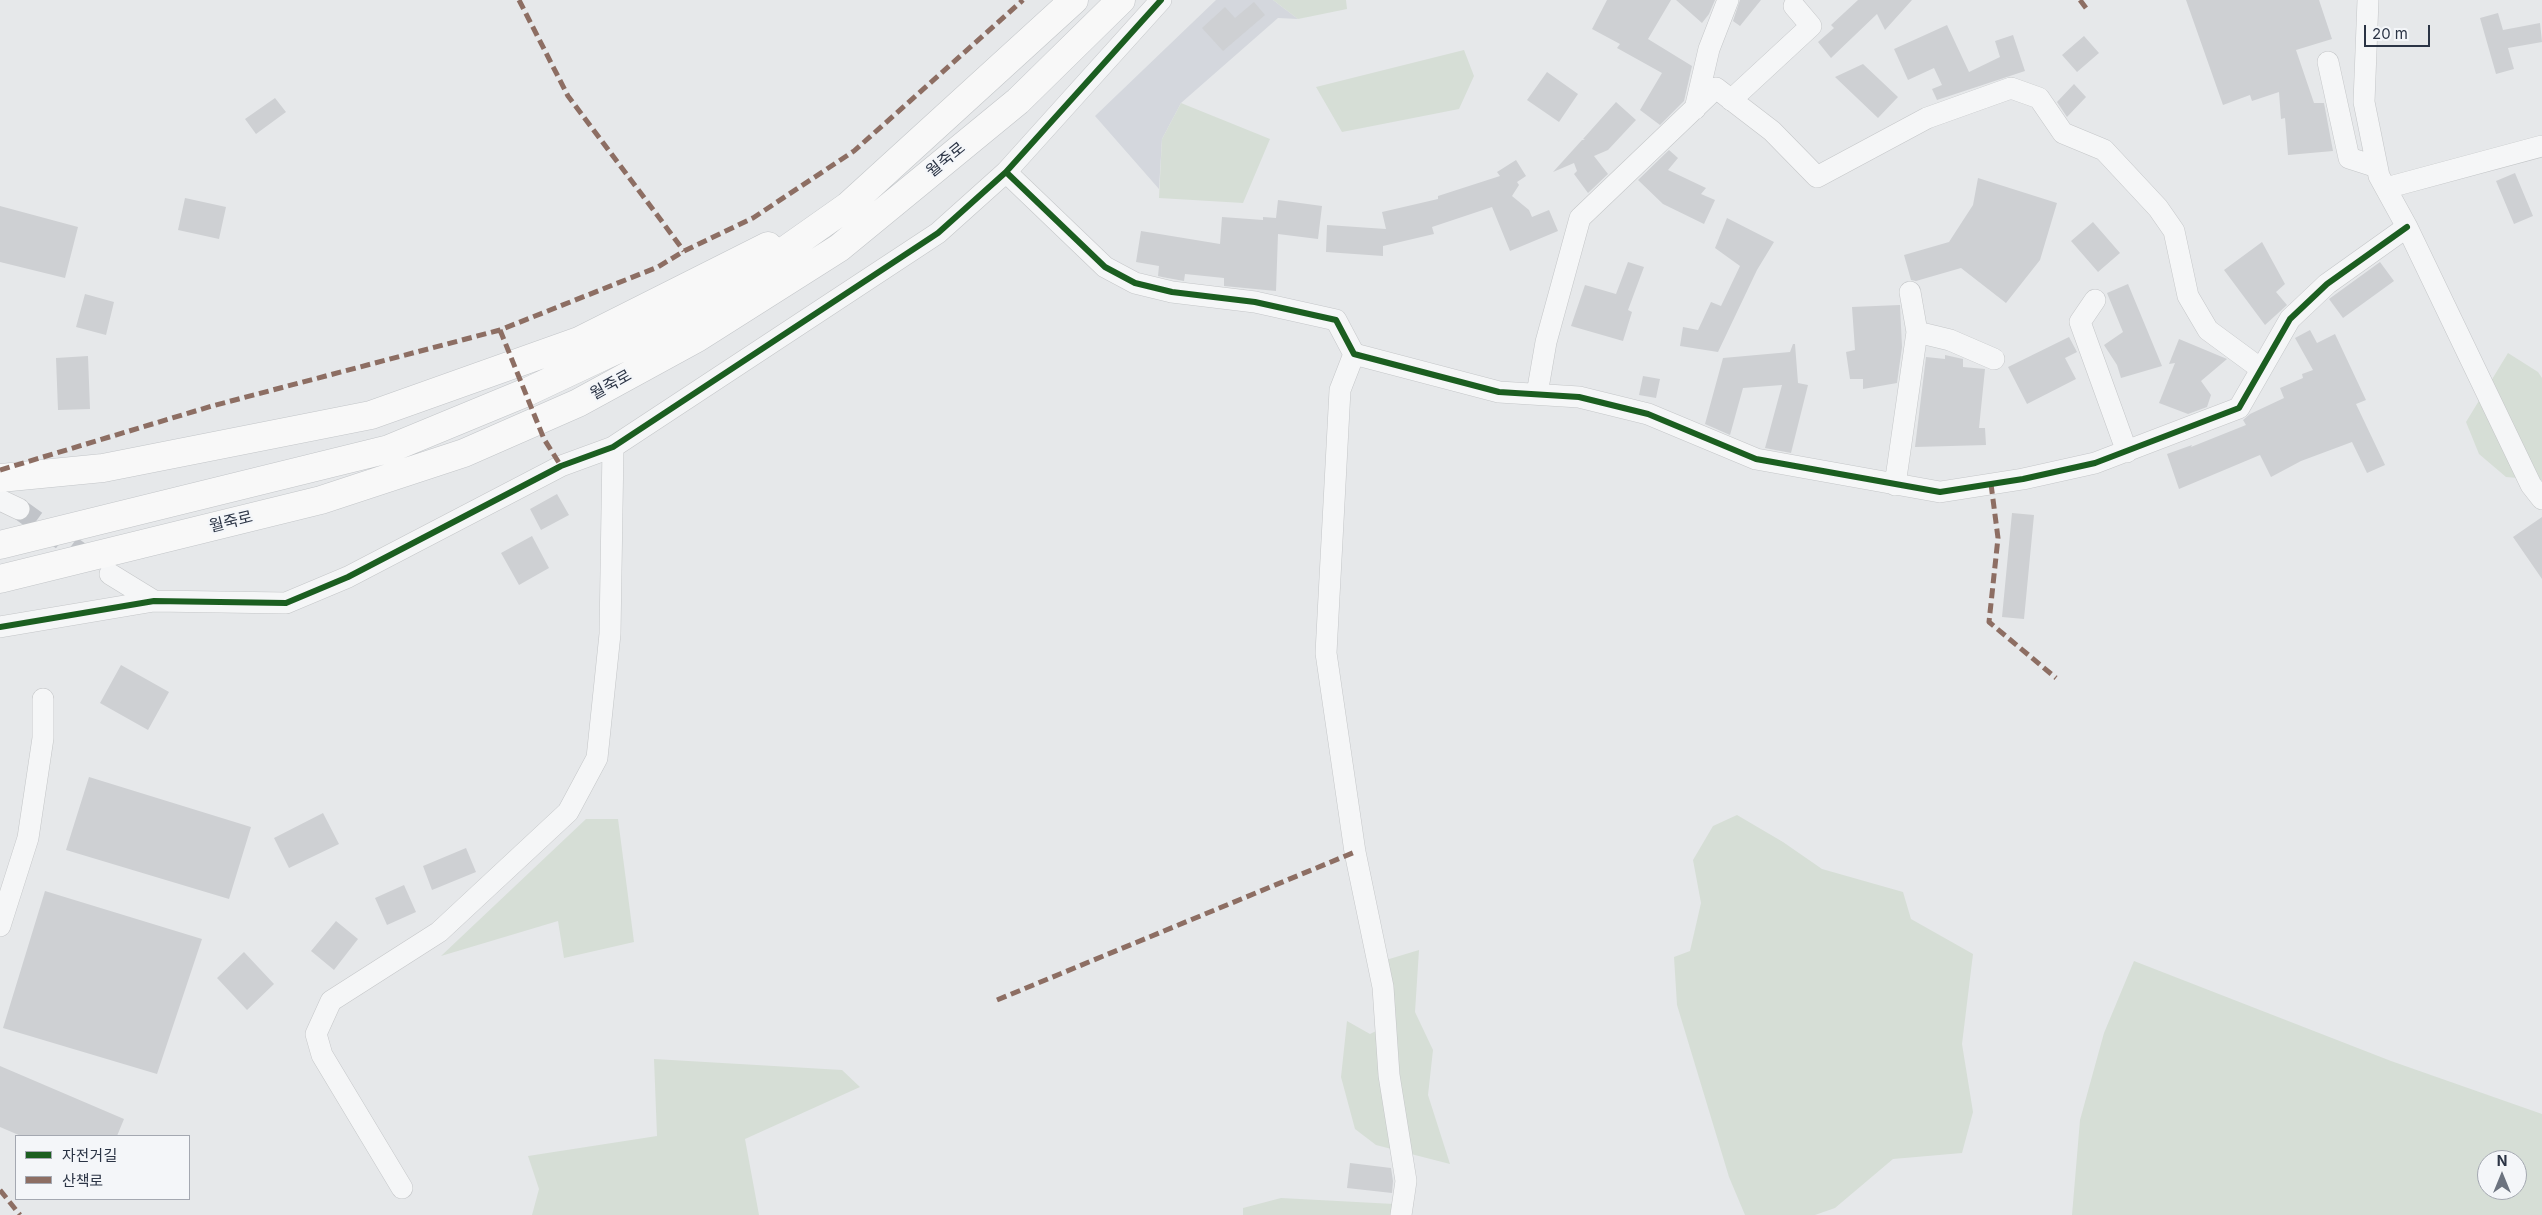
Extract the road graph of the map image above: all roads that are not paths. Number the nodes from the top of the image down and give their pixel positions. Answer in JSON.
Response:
{"nodes":[{"id":1,"x":1074,"y":0,"type":"edge"},
{"id":2,"x":1121,"y":0,"type":"edge"},
{"id":3,"x":1161,"y":0,"type":"edge"},
{"id":4,"x":1728,"y":0,"type":"edge"},
{"id":5,"x":2368,"y":0,"type":"edge"},
{"id":6,"x":1794,"y":6,"type":"dead end"},
{"id":7,"x":2328,"y":62,"type":"dead end"},
{"id":8,"x":1731,"y":100,"type":"junction"},
{"id":9,"x":1694,"y":111,"type":"junction"},
{"id":10,"x":2542,"y":146,"type":"edge"},
{"id":11,"x":2377,"y":167,"type":"junction"},
{"id":12,"x":1006,"y":172,"type":"junction"},
{"id":13,"x":2386,"y":188,"type":"junction"},
{"id":14,"x":848,"y":206,"type":"junction"},
{"id":15,"x":2407,"y":226,"type":"junction"},
{"id":16,"x":1910,"y":292,"type":"dead end"},
{"id":17,"x":2095,"y":300,"type":"dead end"},
{"id":18,"x":1917,"y":332,"type":"junction"},
{"id":19,"x":1354,"y":354,"type":"junction"},
{"id":20,"x":1994,"y":359,"type":"dead end"},
{"id":21,"x":2261,"y":369,"type":"junction"},
{"id":22,"x":1537,"y":394,"type":"junction"},
{"id":23,"x":612,"y":448,"type":"junction"},
{"id":24,"x":2127,"y":452,"type":"junction"},
{"id":25,"x":0,"y":478,"type":"edge"},
{"id":26,"x":1895,"y":485,"type":"junction"},
{"id":27,"x":2542,"y":500,"type":"edge"},
{"id":28,"x":0,"y":545,"type":"edge"},
{"id":29,"x":110,"y":574,"type":"tunnel mouth"},
{"id":30,"x":0,"y":579,"type":"edge"},
{"id":31,"x":154,"y":601,"type":"junction"},
{"id":32,"x":0,"y":627,"type":"edge"},
{"id":33,"x":43,"y":699,"type":"dead end"},
{"id":34,"x":0,"y":926,"type":"edge"},
{"id":35,"x":402,"y":1188,"type":"dead end"},
{"id":36,"x":1401,"y":1215,"type":"edge"}],
"edges":[{"from":1,"to":14,"type":"main road","name":"월죽로"},
{"from":2,"to":30,"type":"main road","name":"월죽로"},
{"from":3,"to":12,"type":"street"},
{"from":4,"to":9,"type":"street"},
{"from":5,"to":11,"type":"street"},
{"from":6,"to":8,"type":"street"},
{"from":7,"to":11,"type":"street"},
{"from":8,"to":9,"type":"street"},
{"from":8,"to":21,"type":"street"},
{"from":9,"to":22,"type":"street"},
{"from":10,"to":13,"type":"street"},
{"from":11,"to":13,"type":"street"},
{"from":12,"to":19,"type":"street"},
{"from":12,"to":23,"type":"street"},
{"from":13,"to":15,"type":"street"},
{"from":14,"to":25,"type":"main road"},
{"from":14,"to":28,"type":"main road","name":"월죽로"},
{"from":15,"to":21,"type":"street"},
{"from":15,"to":27,"type":"street"},
{"from":16,"to":18,"type":"street"},
{"from":17,"to":24,"type":"street"},
{"from":18,"to":20,"type":"street"},
{"from":18,"to":26,"type":"street"},
{"from":19,"to":22,"type":"street"},
{"from":19,"to":36,"type":"street"},
{"from":21,"to":24,"type":"street"},
{"from":22,"to":26,"type":"street"},
{"from":23,"to":31,"type":"street"},
{"from":23,"to":35,"type":"street"},
{"from":24,"to":26,"type":"street"},
{"from":29,"to":31,"type":"street"},
{"from":31,"to":32,"type":"street"},
{"from":33,"to":34,"type":"street"}]}
